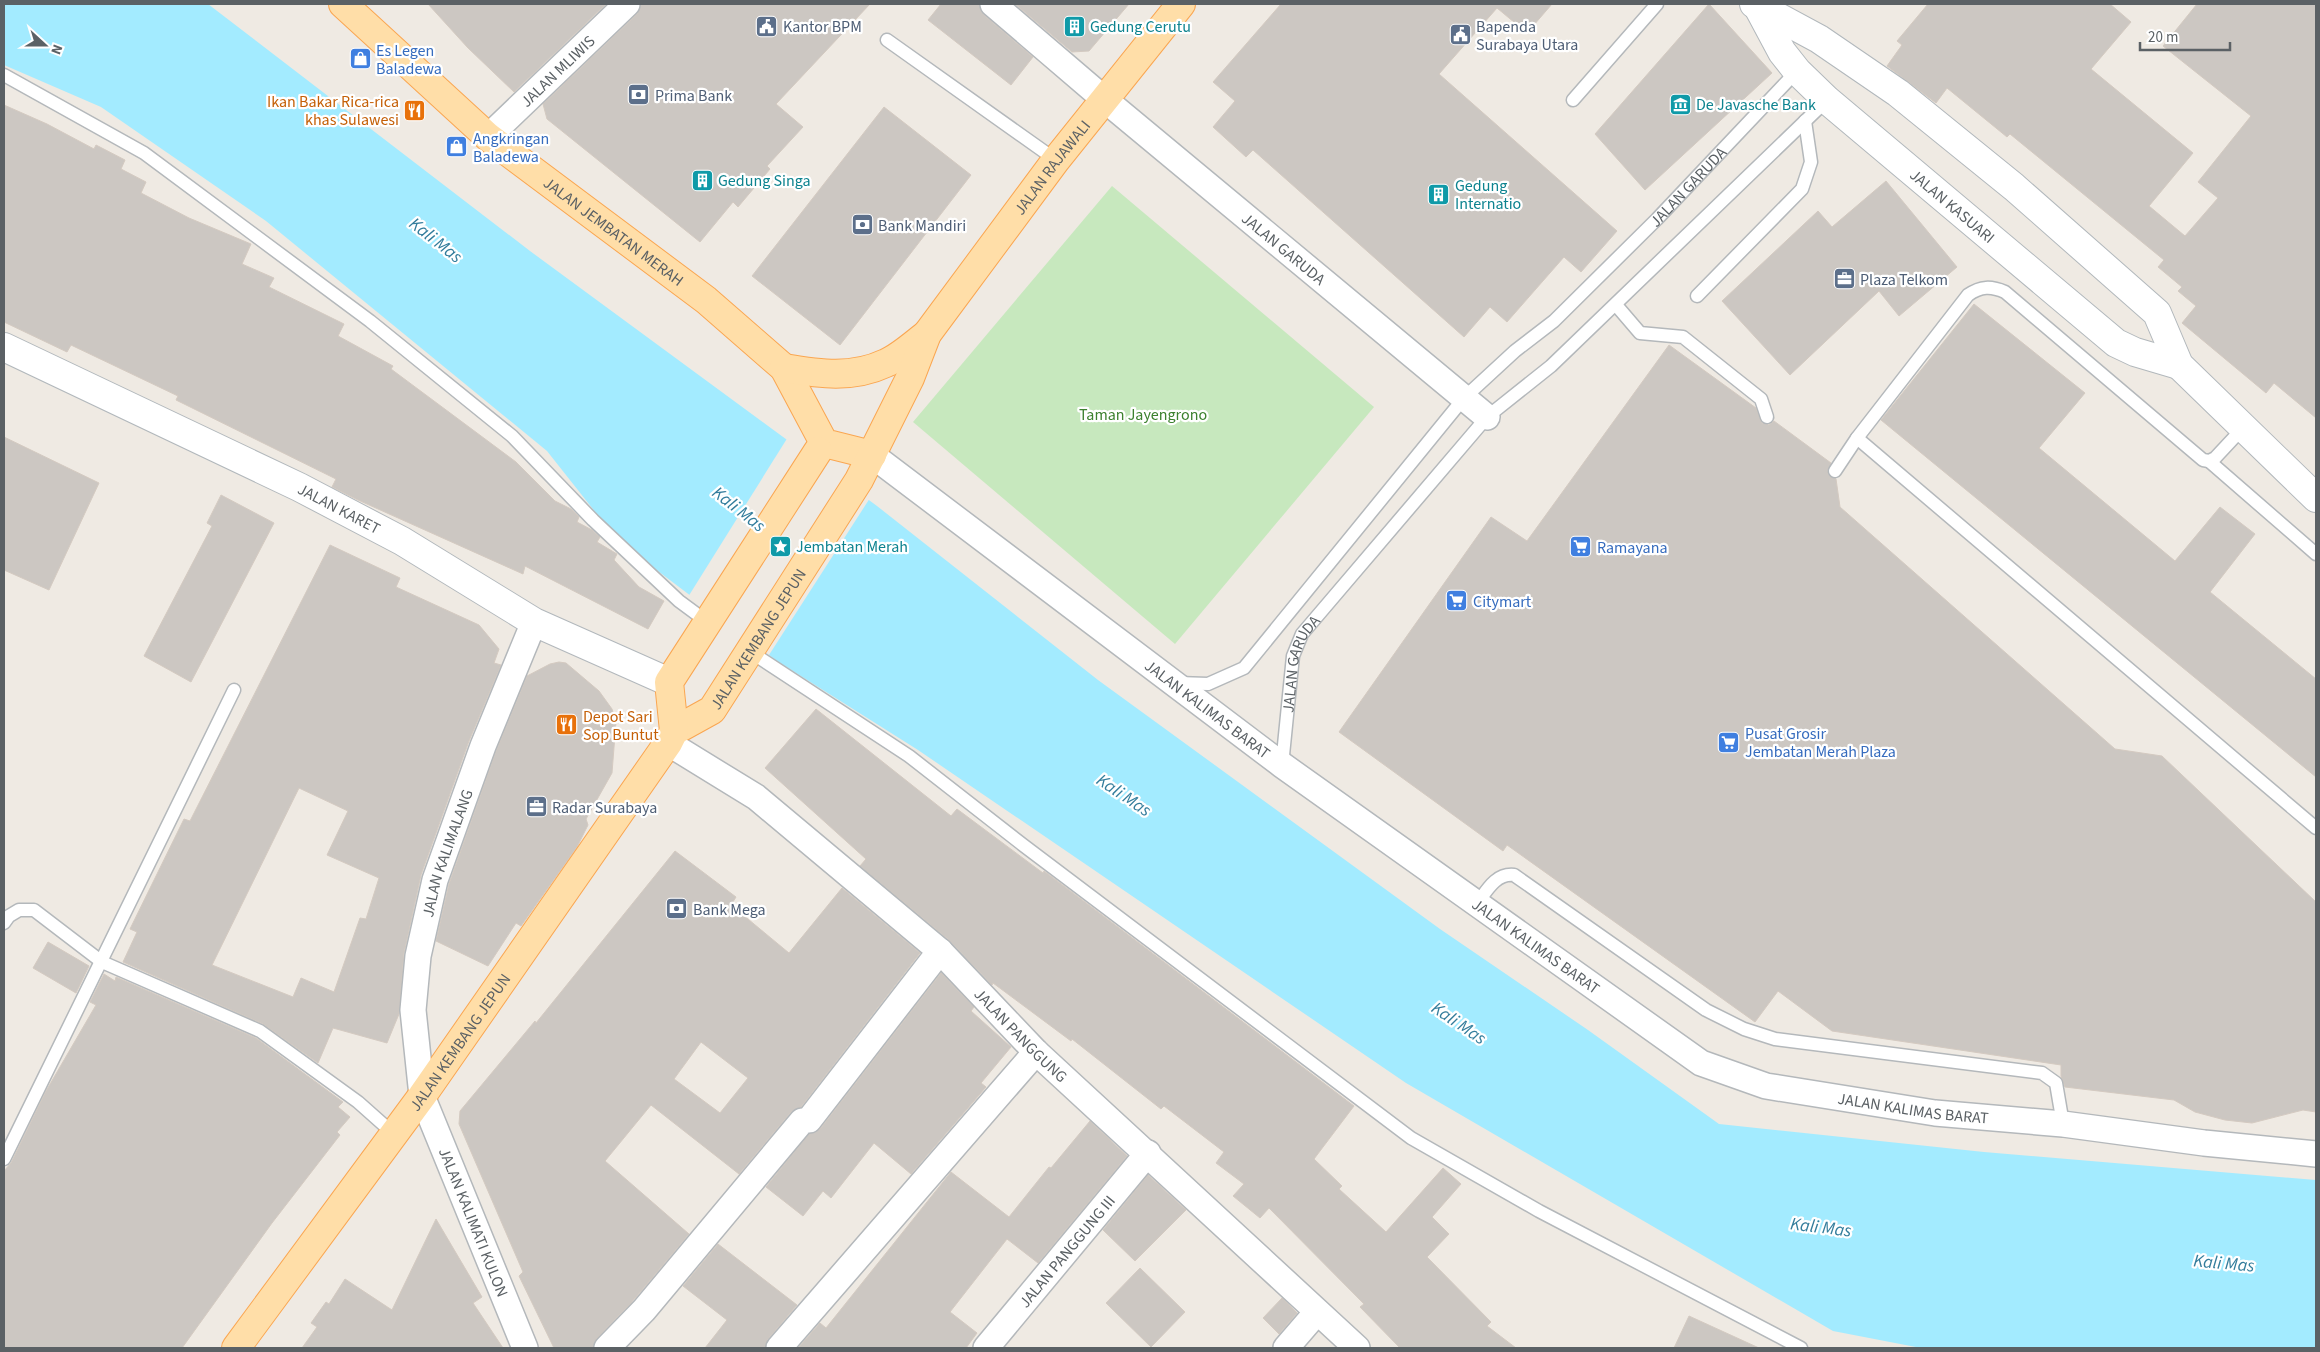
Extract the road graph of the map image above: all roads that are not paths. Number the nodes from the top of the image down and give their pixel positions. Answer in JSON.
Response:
{"nodes":[{"id":1,"x":343,"y":4,"type":"edge"},
{"id":2,"x":627,"y":4,"type":"edge"},
{"id":3,"x":993,"y":4,"type":"edge"},
{"id":4,"x":1181,"y":4,"type":"edge"},
{"id":5,"x":1658,"y":4,"type":"edge"},
{"id":6,"x":1757,"y":6,"type":"edge"},
{"id":7,"x":887,"y":40,"type":"dead end"},
{"id":8,"x":1797,"y":71,"type":"junction"},
{"id":9,"x":4,"y":75,"type":"edge"},
{"id":10,"x":1104,"y":98,"type":"junction"},
{"id":11,"x":1573,"y":100,"type":"dead end"},
{"id":12,"x":1827,"y":100,"type":"junction"},
{"id":13,"x":1805,"y":121,"type":"junction"},
{"id":14,"x":488,"y":137,"type":"junction"},
{"id":15,"x":1056,"y":160,"type":"junction"},
{"id":16,"x":1697,"y":296,"type":"dead end"},
{"id":17,"x":1616,"y":305,"type":"junction"},
{"id":18,"x":927,"y":334,"type":"junction"},
{"id":19,"x":4,"y":346,"type":"edge"},
{"id":20,"x":2178,"y":365,"type":"junction"},
{"id":21,"x":784,"y":368,"type":"junction"},
{"id":22,"x":1464,"y":398,"type":"junction"},
{"id":23,"x":1767,"y":416,"type":"dead end"},
{"id":24,"x":1487,"y":417,"type":"junction"},
{"id":25,"x":2243,"y":428,"type":"junction"},
{"id":26,"x":1858,"y":438,"type":"junction"},
{"id":27,"x":821,"y":447,"type":"junction"},
{"id":28,"x":872,"y":454,"type":"junction"},
{"id":29,"x":2209,"y":461,"type":"junction"},
{"id":30,"x":1834,"y":471,"type":"dead end"},
{"id":31,"x":2316,"y":498,"type":"edge"},
{"id":32,"x":2316,"y":554,"type":"edge"},
{"id":33,"x":708,"y":619,"type":"junction"},
{"id":34,"x":534,"y":622,"type":"junction"},
{"id":35,"x":751,"y":649,"type":"junction"},
{"id":36,"x":668,"y":682,"type":"junction"},
{"id":37,"x":1174,"y":683,"type":"junction"},
{"id":38,"x":234,"y":690,"type":"dead end"},
{"id":39,"x":671,"y":737,"type":"junction"},
{"id":40,"x":1282,"y":765,"type":"junction"},
{"id":41,"x":2316,"y":828,"type":"edge"},
{"id":42,"x":1476,"y":905,"type":"junction"},
{"id":43,"x":4,"y":923,"type":"edge"},
{"id":44,"x":940,"y":951,"type":"junction"},
{"id":45,"x":102,"y":962,"type":"junction"},
{"id":46,"x":1036,"y":1052,"type":"junction"},
{"id":47,"x":422,"y":1096,"type":"junction"},
{"id":48,"x":2062,"y":1124,"type":"junction"},
{"id":49,"x":394,"y":1134,"type":"junction"},
{"id":50,"x":1148,"y":1154,"type":"junction"},
{"id":51,"x":2316,"y":1154,"type":"edge"},
{"id":52,"x":4,"y":1159,"type":"edge"},
{"id":53,"x":1317,"y":1312,"type":"junction"},
{"id":54,"x":236,"y":1348,"type":"edge"},
{"id":55,"x":525,"y":1348,"type":"edge"},
{"id":56,"x":607,"y":1348,"type":"edge"},
{"id":57,"x":780,"y":1348,"type":"edge"},
{"id":58,"x":986,"y":1348,"type":"edge"},
{"id":59,"x":1286,"y":1348,"type":"edge"},
{"id":60,"x":1357,"y":1348,"type":"edge"},
{"id":61,"x":1801,"y":1348,"type":"edge"}],
"edges":[{"from":1,"to":14,"type":"main road","name":"JALAN JEMBATAN MERAH"},
{"from":2,"to":14,"type":"street","name":"JALAN MLIWIS"},
{"from":3,"to":10,"type":"street","name":"JALAN GARUDA"},
{"from":4,"to":10,"type":"main road","name":"JALAN RAJAWALI"},
{"from":5,"to":11,"type":"lane"},
{"from":6,"to":8,"type":"street","name":"JALAN KASUARI"},
{"from":6,"to":20,"type":"street","name":"JALAN KASUARI"},
{"from":7,"to":15,"type":"lane"},
{"from":8,"to":12,"type":"street","name":"JALAN KASUARI"},
{"from":8,"to":22,"type":"lane","name":"JALAN GARUDA"},
{"from":9,"to":33,"type":"lane"},
{"from":10,"to":15,"type":"main road","name":"JALAN RAJAWALI"},
{"from":10,"to":22,"type":"street","name":"JALAN GARUDA"},
{"from":12,"to":13,"type":"lane","name":"JALAN GARUDA"},
{"from":12,"to":20,"type":"street","name":"JALAN KASUARI"},
{"from":13,"to":16,"type":"lane"},
{"from":13,"to":17,"type":"lane","name":"JALAN GARUDA"},
{"from":14,"to":21,"type":"main road","name":"JALAN JEMBATAN MERAH"},
{"from":15,"to":18,"type":"main road","name":"JALAN RAJAWALI"},
{"from":17,"to":23,"type":"lane"},
{"from":17,"to":24,"type":"lane","name":"JALAN GARUDA"},
{"from":18,"to":21,"type":"main road","name":"JALAN RAJAWALI"},
{"from":18,"to":28,"type":"main road","name":"JALAN RAJAWALI"},
{"from":19,"to":34,"type":"street","name":"JALAN KARET"},
{"from":20,"to":25,"type":"street","name":"JALAN KASUARI"},
{"from":21,"to":27,"type":"main road","name":"JALAN JEMBATAN MERAH"},
{"from":22,"to":24,"type":"street","name":"JALAN GARUDA"},
{"from":22,"to":37,"type":"lane","name":"JALAN GARUDA"},
{"from":24,"to":40,"type":"lane","name":"JALAN GARUDA"},
{"from":25,"to":29,"type":"lane"},
{"from":25,"to":31,"type":"street","name":"JALAN KASUARI"},
{"from":26,"to":29,"type":"lane"},
{"from":26,"to":30,"type":"lane"},
{"from":26,"to":41,"type":"lane"},
{"from":27,"to":28,"type":"main road"},
{"from":27,"to":33,"type":"main road"},
{"from":28,"to":35,"type":"main road","name":"JALAN KEMBANG JEPUN"},
{"from":28,"to":37,"type":"street","name":"JALAN KALIMAS BARAT"},
{"from":29,"to":32,"type":"lane"},
{"from":33,"to":36,"type":"main road"},
{"from":34,"to":36,"type":"street","name":"JALAN KARET"},
{"from":34,"to":47,"type":"street","name":"JALAN KALIMALANG"},
{"from":35,"to":39,"type":"main road","name":"JALAN KEMBANG JEPUN"},
{"from":35,"to":61,"type":"lane"},
{"from":36,"to":39,"type":"main road"},
{"from":37,"to":40,"type":"street","name":"JALAN KALIMAS BARAT"},
{"from":38,"to":45,"type":"lane"},
{"from":39,"to":44,"type":"street","name":"JALAN PANGGUNG"},
{"from":39,"to":47,"type":"main road","name":"JALAN KEMBANG JEPUN"},
{"from":40,"to":42,"type":"street","name":"JALAN KALIMAS BARAT"},
{"from":42,"to":48,"type":"street","name":"JALAN KALIMAS BARAT"},
{"from":42,"to":48,"type":"lane"},
{"from":43,"to":45,"type":"lane"},
{"from":44,"to":46,"type":"street","name":"JALAN PANGGUNG"},
{"from":44,"to":56,"type":"street"},
{"from":45,"to":49,"type":"lane"},
{"from":45,"to":52,"type":"lane"},
{"from":46,"to":50,"type":"street","name":"JALAN PANGGUNG"},
{"from":46,"to":57,"type":"street"},
{"from":47,"to":49,"type":"main road","name":"JALAN KEMBANG JEPUN"},
{"from":47,"to":55,"type":"street","name":"JALAN KALIMATI KULON"},
{"from":48,"to":51,"type":"street","name":"JALAN KALIMAS BARAT"},
{"from":49,"to":54,"type":"main road","name":"JALAN KEMBANG JEPUN"},
{"from":50,"to":53,"type":"street","name":"JALAN PANGGUNG"},
{"from":50,"to":58,"type":"street","name":"JALAN PANGGUNG III"},
{"from":53,"to":59,"type":"street"},
{"from":53,"to":60,"type":"street","name":"JALAN PANGGUNG"}]}
